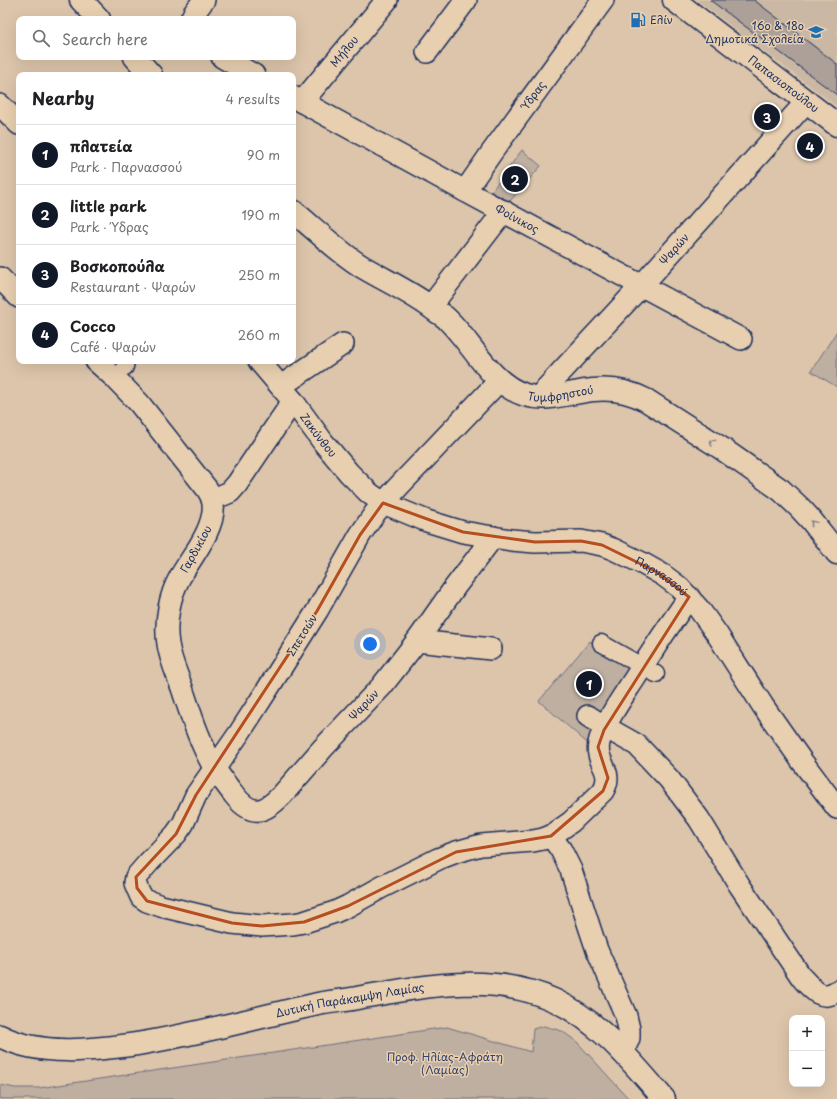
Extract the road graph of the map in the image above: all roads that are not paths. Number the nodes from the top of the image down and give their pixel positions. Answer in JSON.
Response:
{"nodes":[{"id":1,"x":81,"y":0,"type":"edge"},
{"id":2,"x":204,"y":0,"type":"edge"},
{"id":3,"x":387,"y":0,"type":"edge"},
{"id":4,"x":466,"y":0,"type":"edge"},
{"id":5,"x":603,"y":0,"type":"edge"},
{"id":6,"x":674,"y":0,"type":"edge"},
{"id":7,"x":97,"y":16,"type":"edge"},
{"id":8,"x":193,"y":16,"type":"edge"},
{"id":9,"x":427,"y":52,"type":"dead end"},
{"id":10,"x":138,"y":60,"type":"edge"},
{"id":11,"x":227,"y":60,"type":"edge"},
{"id":12,"x":148,"y":72,"type":"edge"},
{"id":13,"x":249,"y":72,"type":"edge"},
{"id":14,"x":298,"y":100,"type":"edge"},
{"id":15,"x":807,"y":101,"type":"junction"},
{"id":16,"x":0,"y":105,"type":"edge"},
{"id":17,"x":16,"y":121,"type":"edge"},
{"id":18,"x":837,"y":124,"type":"edge"},
{"id":19,"x":465,"y":191,"type":"junction"},
{"id":20,"x":504,"y":211,"type":"junction"},
{"id":21,"x":296,"y":213,"type":"edge"},
{"id":22,"x":0,"y":278,"type":"edge"},
{"id":23,"x":642,"y":285,"type":"junction"},
{"id":24,"x":16,"y":294,"type":"edge"},
{"id":25,"x":431,"y":306,"type":"junction"},
{"id":26,"x":741,"y":339,"type":"dead end"},
{"id":27,"x":343,"y":344,"type":"dead end"},
{"id":28,"x":99,"y":364,"type":"edge"},
{"id":29,"x":262,"y":364,"type":"edge"},
{"id":30,"x":499,"y":381,"type":"junction"},
{"id":31,"x":287,"y":394,"type":"junction"},
{"id":32,"x":548,"y":397,"type":"junction"},
{"id":33,"x":223,"y":495,"type":"dead end"},
{"id":34,"x":384,"y":503,"type":"junction"},
{"id":35,"x":493,"y":537,"type":"junction"},
{"id":36,"x":837,"y":553,"type":"edge"},
{"id":37,"x":689,"y":596,"type":"junction"},
{"id":38,"x":417,"y":641,"type":"junction"},
{"id":39,"x":601,"y":643,"type":"dead end"},
{"id":40,"x":491,"y":649,"type":"dead end"},
{"id":41,"x":649,"y":670,"type":"junction"},
{"id":42,"x":588,"y":716,"type":"dead end"},
{"id":43,"x":605,"y":728,"type":"junction"},
{"id":44,"x":215,"y":769,"type":"junction"},
{"id":45,"x":837,"y":808,"type":"edge"},
{"id":46,"x":551,"y":836,"type":"junction"},
{"id":47,"x":835,"y":993,"type":"edge"},
{"id":48,"x":0,"y":1036,"type":"edge"},
{"id":49,"x":621,"y":1050,"type":"junction"},
{"id":50,"x":664,"y":1099,"type":"edge"}],
"edges":[{"from":1,"to":7,"type":"main road"},
{"from":2,"to":8,"type":"street"},
{"from":3,"to":14,"type":"street","name":"Μήλου"},
{"from":4,"to":9,"type":"street"},
{"from":5,"to":19,"type":"street","name":"Ύδρας"},
{"from":6,"to":15,"type":"main road","name":"Παπασιοπούλου"},
{"from":10,"to":12,"type":"main road"},
{"from":11,"to":13,"type":"street"},
{"from":14,"to":19,"type":"street","name":"Φοίνικος"},
{"from":15,"to":18,"type":"main road","name":"Παπασιοπούλου"},
{"from":15,"to":23,"type":"street","name":"Ψαρών"},
{"from":16,"to":17,"type":"street"},
{"from":19,"to":20,"type":"street","name":"Φοίνικος"},
{"from":20,"to":23,"type":"street","name":"Φοίνικος"},
{"from":20,"to":25,"type":"street"},
{"from":21,"to":25,"type":"main road","name":"Τυμφρηστού"},
{"from":22,"to":24,"type":"street"},
{"from":23,"to":26,"type":"street","name":"Φοίνικος"},
{"from":23,"to":32,"type":"street","name":"Ψαρών"},
{"from":25,"to":30,"type":"main road","name":"Τυμφρηστού"},
{"from":27,"to":31,"type":"street"},
{"from":28,"to":44,"type":"street","name":"Γαρδικίου"},
{"from":29,"to":31,"type":"street","name":"Ζακύνθου"},
{"from":30,"to":32,"type":"main road","name":"Τυμφρηστού"},
{"from":30,"to":34,"type":"street","name":"Σπετσών"},
{"from":31,"to":33,"type":"street"},
{"from":31,"to":34,"type":"street","name":"Ζακύνθου"},
{"from":36,"to":32,"type":"main road","name":"Τυμφρηστού","one_way":true},
{"from":34,"to":35,"type":"street","name":"Παρνασσού"},
{"from":34,"to":44,"type":"street","name":"Σπετσών"},
{"from":35,"to":37,"type":"street","name":"Παρνασσού"},
{"from":35,"to":38,"type":"street","name":"Ψαρών"},
{"from":37,"to":41,"type":"street"},
{"from":37,"to":45,"type":"street","name":"Παρνασσού"},
{"from":38,"to":40,"type":"street"},
{"from":38,"to":44,"type":"street","name":"Ψαρών"},
{"from":39,"to":41,"type":"street"},
{"from":41,"to":43,"type":"street"},
{"from":42,"to":43,"type":"street"},
{"from":43,"to":46,"type":"street"},
{"from":43,"to":47,"type":"street"},
{"from":44,"to":46,"type":"street","name":"Σπετσών"},
{"from":46,"to":49,"type":"street"},
{"from":48,"to":49,"type":"main road","name":"Δυτική Παράκαμψη Λαμίας"},
{"from":49,"to":50,"type":"main road","name":"Δυτική Παράκαμψη Λαμίας"}]}
